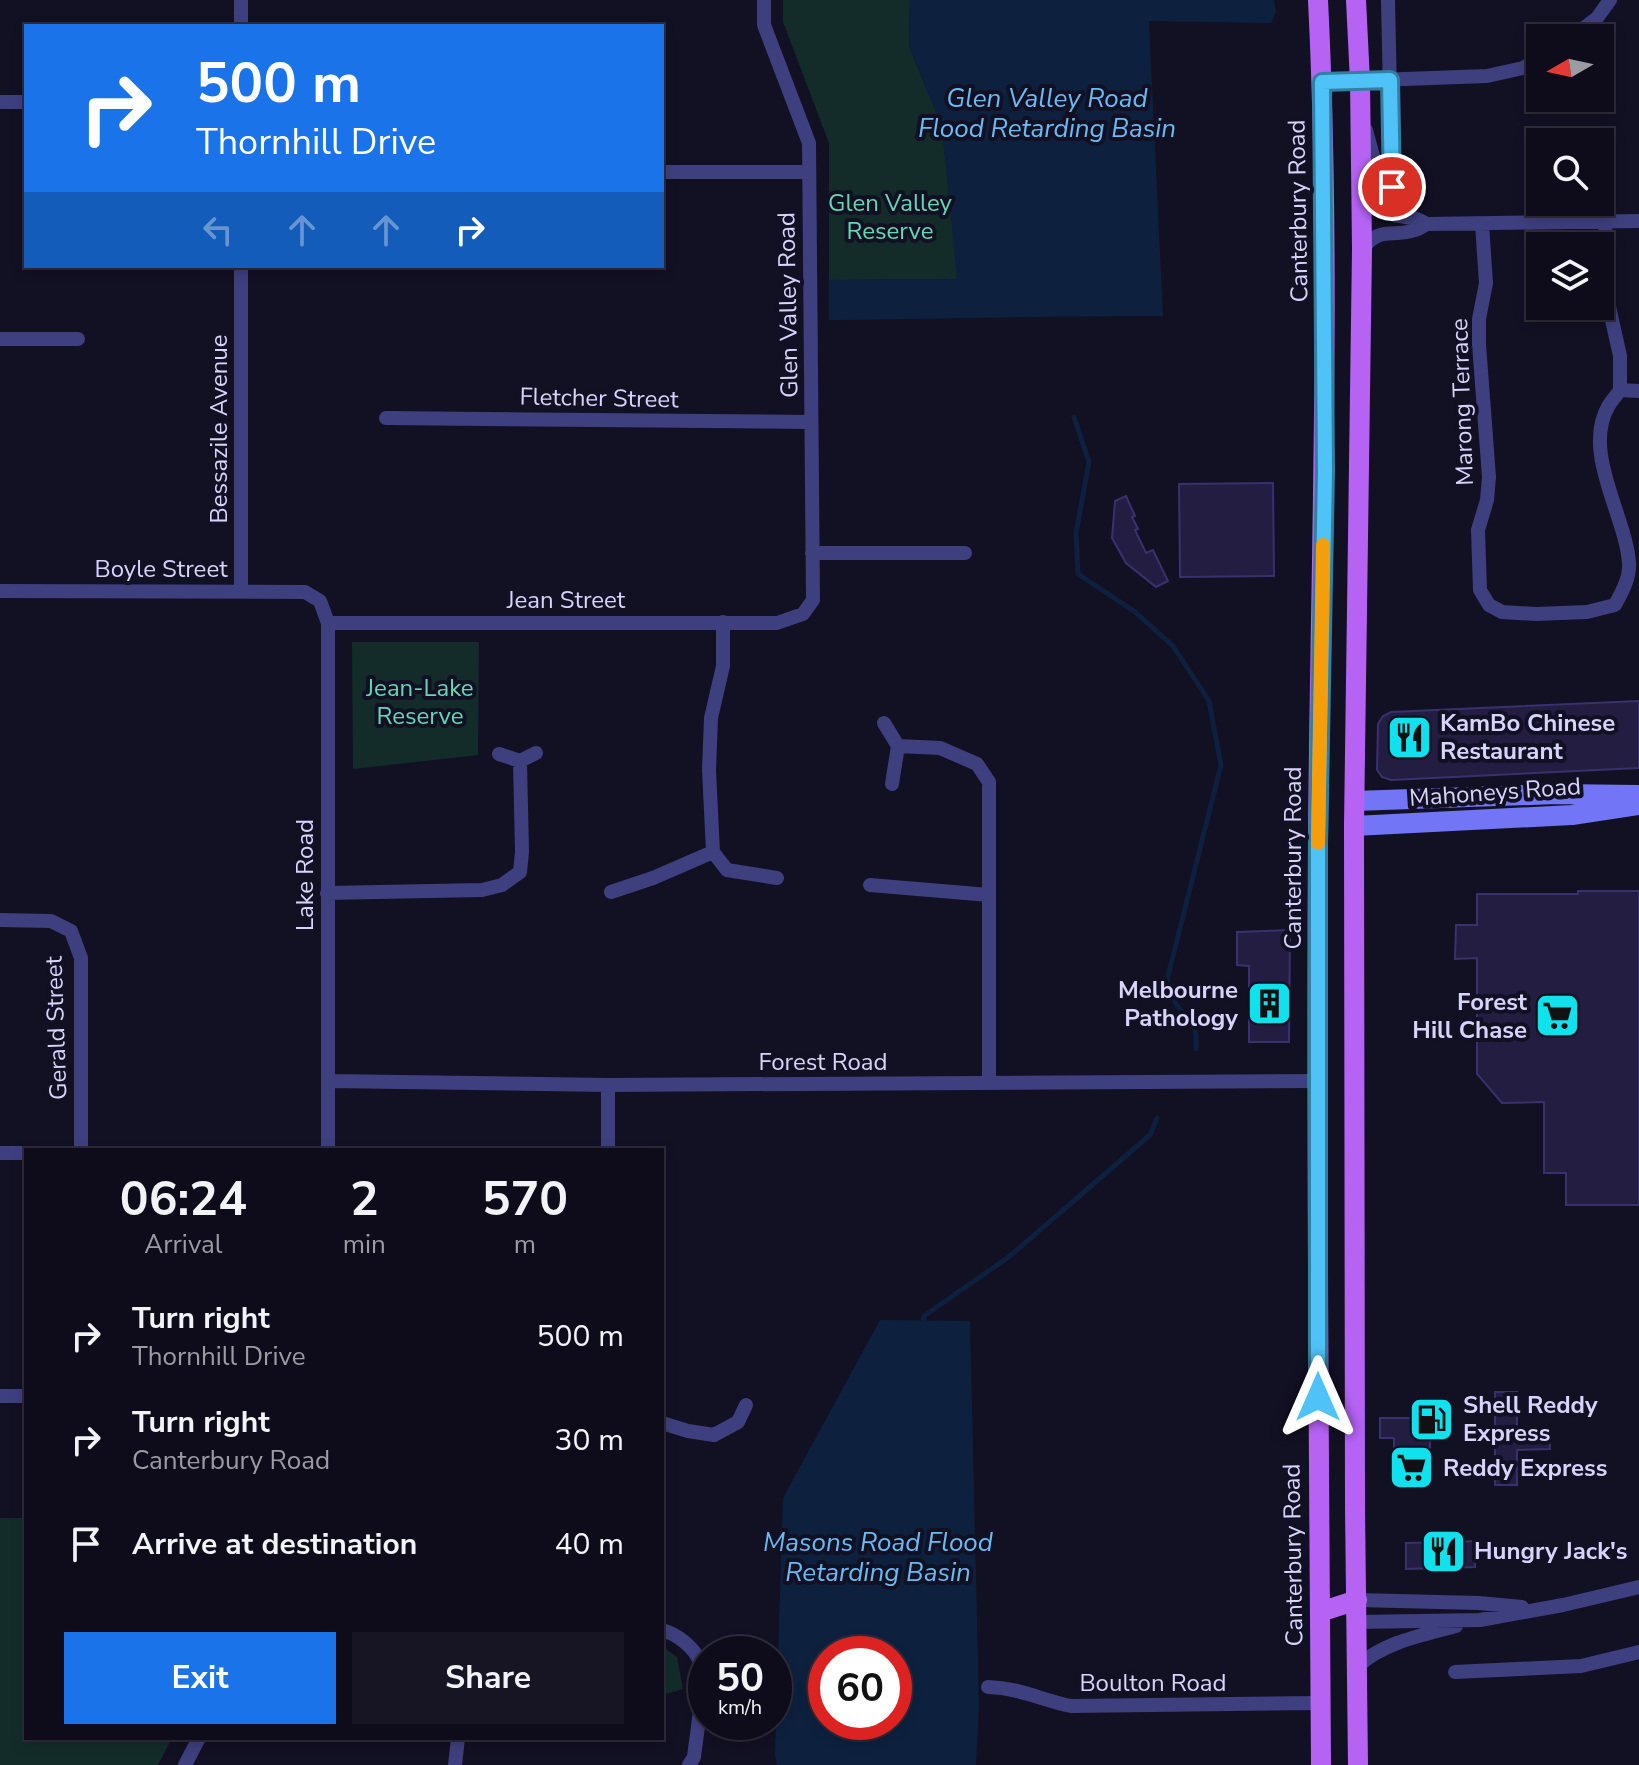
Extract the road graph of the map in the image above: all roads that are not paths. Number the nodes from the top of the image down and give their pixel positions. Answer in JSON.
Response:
{"nodes":[{"id":1,"x":241,"y":0,"type":"edge"},
{"id":2,"x":764,"y":0,"type":"edge"},
{"id":3,"x":1318,"y":0,"type":"edge"},
{"id":4,"x":1356,"y":0,"type":"edge"},
{"id":5,"x":1388,"y":0,"type":"edge"},
{"id":6,"x":1610,"y":0,"type":"edge"},
{"id":7,"x":241,"y":24,"type":"edge"},
{"id":8,"x":1589,"y":24,"type":"edge"},
{"id":9,"x":1526,"y":66,"type":"edge"},
{"id":10,"x":1390,"y":80,"type":"junction"},
{"id":11,"x":1360,"y":81,"type":"junction"},
{"id":12,"x":1322,"y":82,"type":"junction"},
{"id":13,"x":0,"y":102,"type":"edge"},
{"id":14,"x":24,"y":102,"type":"edge"},
{"id":15,"x":1360,"y":110,"type":"junction"},
{"id":16,"x":664,"y":172,"type":"edge"},
{"id":17,"x":808,"y":172,"type":"junction"},
{"id":18,"x":1392,"y":187,"type":"dead end"},
{"id":19,"x":1639,"y":221,"type":"edge"},
{"id":20,"x":1605,"y":222,"type":"junction"},
{"id":21,"x":1427,"y":224,"type":"junction"},
{"id":22,"x":1482,"y":224,"type":"junction"},
{"id":23,"x":1362,"y":249,"type":"junction"},
{"id":24,"x":241,"y":268,"type":"edge"},
{"id":25,"x":0,"y":339,"type":"edge"},
{"id":26,"x":78,"y":339,"type":"dead end"},
{"id":27,"x":1620,"y":390,"type":"junction"},
{"id":28,"x":1639,"y":391,"type":"edge"},
{"id":29,"x":386,"y":418,"type":"dead end"},
{"id":30,"x":811,"y":422,"type":"junction"},
{"id":31,"x":812,"y":553,"type":"junction"},
{"id":32,"x":965,"y":553,"type":"dead end"},
{"id":33,"x":0,"y":591,"type":"edge"},
{"id":34,"x":241,"y":591,"type":"junction"},
{"id":35,"x":320,"y":601,"type":"joint"},
{"id":36,"x":803,"y":614,"type":"joint"},
{"id":37,"x":723,"y":622,"type":"junction"},
{"id":38,"x":328,"y":623,"type":"junction"},
{"id":39,"x":884,"y":723,"type":"dead end"},
{"id":40,"x":898,"y":746,"type":"junction"},
{"id":41,"x":536,"y":753,"type":"dead end"},
{"id":42,"x":499,"y":754,"type":"dead end"},
{"id":43,"x":520,"y":761,"type":"junction"},
{"id":44,"x":892,"y":784,"type":"dead end"},
{"id":45,"x":1557,"y":794,"type":"junction"},
{"id":46,"x":1533,"y":795,"type":"junction"},
{"id":47,"x":1639,"y":795,"type":"edge"},
{"id":48,"x":1355,"y":801,"type":"junction"},
{"id":49,"x":1639,"y":805,"type":"edge"},
{"id":50,"x":1319,"y":811,"type":"junction"},
{"id":51,"x":1572,"y":815,"type":"junction"},
{"id":52,"x":1546,"y":816,"type":"junction"},
{"id":53,"x":1354,"y":826,"type":"junction"},
{"id":54,"x":713,"y":852,"type":"junction"},
{"id":55,"x":777,"y":878,"type":"dead end"},
{"id":56,"x":870,"y":885,"type":"dead end"},
{"id":57,"x":611,"y":892,"type":"dead end"},
{"id":58,"x":327,"y":893,"type":"junction"},
{"id":59,"x":989,"y":895,"type":"junction"},
{"id":60,"x":0,"y":920,"type":"edge"},
{"id":61,"x":329,"y":1081,"type":"junction"},
{"id":62,"x":1318,"y":1081,"type":"junction"},
{"id":63,"x":989,"y":1083,"type":"junction"},
{"id":64,"x":608,"y":1085,"type":"junction"},
{"id":65,"x":81,"y":1148,"type":"edge"},
{"id":66,"x":328,"y":1148,"type":"edge"},
{"id":67,"x":608,"y":1148,"type":"edge"},
{"id":68,"x":0,"y":1153,"type":"edge"},
{"id":69,"x":24,"y":1153,"type":"edge"},
{"id":70,"x":0,"y":1396,"type":"edge"},
{"id":71,"x":24,"y":1396,"type":"edge"},
{"id":72,"x":746,"y":1405,"type":"dead end"},
{"id":73,"x":664,"y":1424,"type":"edge"},
{"id":74,"x":1639,"y":1587,"type":"edge"},
{"id":75,"x":1357,"y":1600,"type":"junction"},
{"id":76,"x":1538,"y":1609,"type":"junction"},
{"id":77,"x":1320,"y":1612,"type":"junction"},
{"id":78,"x":1480,"y":1620,"type":"junction"},
{"id":79,"x":1358,"y":1622,"type":"junction"},
{"id":80,"x":664,"y":1630,"type":"edge"},
{"id":81,"x":1639,"y":1652,"type":"edge"},
{"id":82,"x":1358,"y":1666,"type":"junction"},
{"id":83,"x":1455,"y":1672,"type":"dead end"},
{"id":84,"x":988,"y":1687,"type":"dead end"},
{"id":85,"x":1321,"y":1703,"type":"junction"},
{"id":86,"x":198,"y":1740,"type":"edge"},
{"id":87,"x":458,"y":1740,"type":"edge"},
{"id":88,"x":185,"y":1765,"type":"edge"},
{"id":89,"x":455,"y":1765,"type":"edge"},
{"id":90,"x":689,"y":1765,"type":"edge"},
{"id":91,"x":1321,"y":1765,"type":"edge"},
{"id":92,"x":1358,"y":1765,"type":"edge"}],
"edges":[{"from":1,"to":7,"type":"street"},
{"from":2,"to":17,"type":"street","name":"Glen Valley Road"},
{"from":3,"to":12,"type":"main road","name":"Canterbury Road"},
{"from":4,"to":11,"type":"main road"},
{"from":5,"to":10,"type":"street"},
{"from":6,"to":8,"type":"street"},
{"from":9,"to":10,"type":"street"},
{"from":10,"to":11,"type":"street"},
{"from":10,"to":18,"type":"street"},
{"from":11,"to":12,"type":"street"},
{"from":11,"to":15,"type":"main road"},
{"from":12,"to":50,"type":"main road","name":"Canterbury Road"},
{"from":13,"to":14,"type":"street"},
{"from":15,"to":21,"type":"street"},
{"from":15,"to":23,"type":"main road"},
{"from":16,"to":17,"type":"street"},
{"from":17,"to":30,"type":"street","name":"Glen Valley Road"},
{"from":19,"to":20,"type":"street"},
{"from":20,"to":22,"type":"street"},
{"from":20,"to":27,"type":"street"},
{"from":21,"to":22,"type":"street"},
{"from":21,"to":23,"type":"street"},
{"from":22,"to":27,"type":"street","name":"Marong Terrace"},
{"from":23,"to":48,"type":"main road"},
{"from":24,"to":34,"type":"street","name":"Bessazile Avenue"},
{"from":25,"to":26,"type":"street"},
{"from":27,"to":28,"type":"street"},
{"from":29,"to":30,"type":"street","name":"Fletcher Street"},
{"from":30,"to":31,"type":"street","name":"Glen Valley Road"},
{"from":31,"to":32,"type":"street"},
{"from":31,"to":36,"type":"street","name":"Glen Valley Road"},
{"from":33,"to":34,"type":"street","name":"Boyle Street"},
{"from":34,"to":35,"type":"street","name":"Boyle Street"},
{"from":35,"to":38,"type":"street","name":"Lake Road"},
{"from":36,"to":37,"type":"street","name":"Jean Street"},
{"from":37,"to":38,"type":"street","name":"Jean Street"},
{"from":37,"to":54,"type":"street"},
{"from":38,"to":58,"type":"street","name":"Lake Road"},
{"from":39,"to":40,"type":"street"},
{"from":40,"to":44,"type":"street"},
{"from":40,"to":59,"type":"street"},
{"from":41,"to":43,"type":"street"},
{"from":42,"to":43,"type":"street"},
{"from":43,"to":58,"type":"street"},
{"from":45,"to":46,"type":"main road","name":"Mahoneys Road"},
{"from":45,"to":47,"type":"main road","name":"Mahoneys Road"},
{"from":45,"to":51,"type":"main road"},
{"from":46,"to":48,"type":"main road","name":"Mahoneys Road"},
{"from":46,"to":52,"type":"main road"},
{"from":48,"to":50,"type":"main road"},
{"from":48,"to":53,"type":"main road"},
{"from":49,"to":51,"type":"main road","name":"Mahoneys Road"},
{"from":50,"to":53,"type":"main road"},
{"from":50,"to":62,"type":"main road","name":"Canterbury Road"},
{"from":51,"to":52,"type":"main road","name":"Mahoneys Road"},
{"from":52,"to":53,"type":"main road","name":"Mahoneys Road"},
{"from":53,"to":75,"type":"main road"},
{"from":54,"to":55,"type":"street"},
{"from":54,"to":57,"type":"street"},
{"from":56,"to":59,"type":"street"},
{"from":58,"to":61,"type":"street","name":"Lake Road"},
{"from":59,"to":63,"type":"street"},
{"from":60,"to":65,"type":"street","name":"Gerald Street"},
{"from":61,"to":64,"type":"street","name":"Forest Road"},
{"from":61,"to":66,"type":"street","name":"Lake Road"},
{"from":62,"to":63,"type":"street","name":"Forest Road"},
{"from":62,"to":77,"type":"main road","name":"Canterbury Road"},
{"from":63,"to":64,"type":"street","name":"Forest Road"},
{"from":64,"to":67,"type":"street"},
{"from":68,"to":69,"type":"street"},
{"from":70,"to":71,"type":"street"},
{"from":72,"to":73,"type":"street"},
{"from":74,"to":76,"type":"street"},
{"from":75,"to":76,"type":"street"},
{"from":75,"to":77,"type":"main road"},
{"from":75,"to":79,"type":"main road"},
{"from":76,"to":78,"type":"street"},
{"from":77,"to":79,"type":"main road"},
{"from":77,"to":85,"type":"main road","name":"Canterbury Road"},
{"from":78,"to":79,"type":"street"},
{"from":78,"to":82,"type":"street"},
{"from":79,"to":82,"type":"main road"},
{"from":80,"to":90,"type":"street"},
{"from":81,"to":83,"type":"street"},
{"from":82,"to":92,"type":"main road"},
{"from":84,"to":85,"type":"street","name":"Boulton Road"},
{"from":85,"to":91,"type":"main road","name":"Canterbury Road"},
{"from":86,"to":88,"type":"street"},
{"from":87,"to":89,"type":"street"}]}
